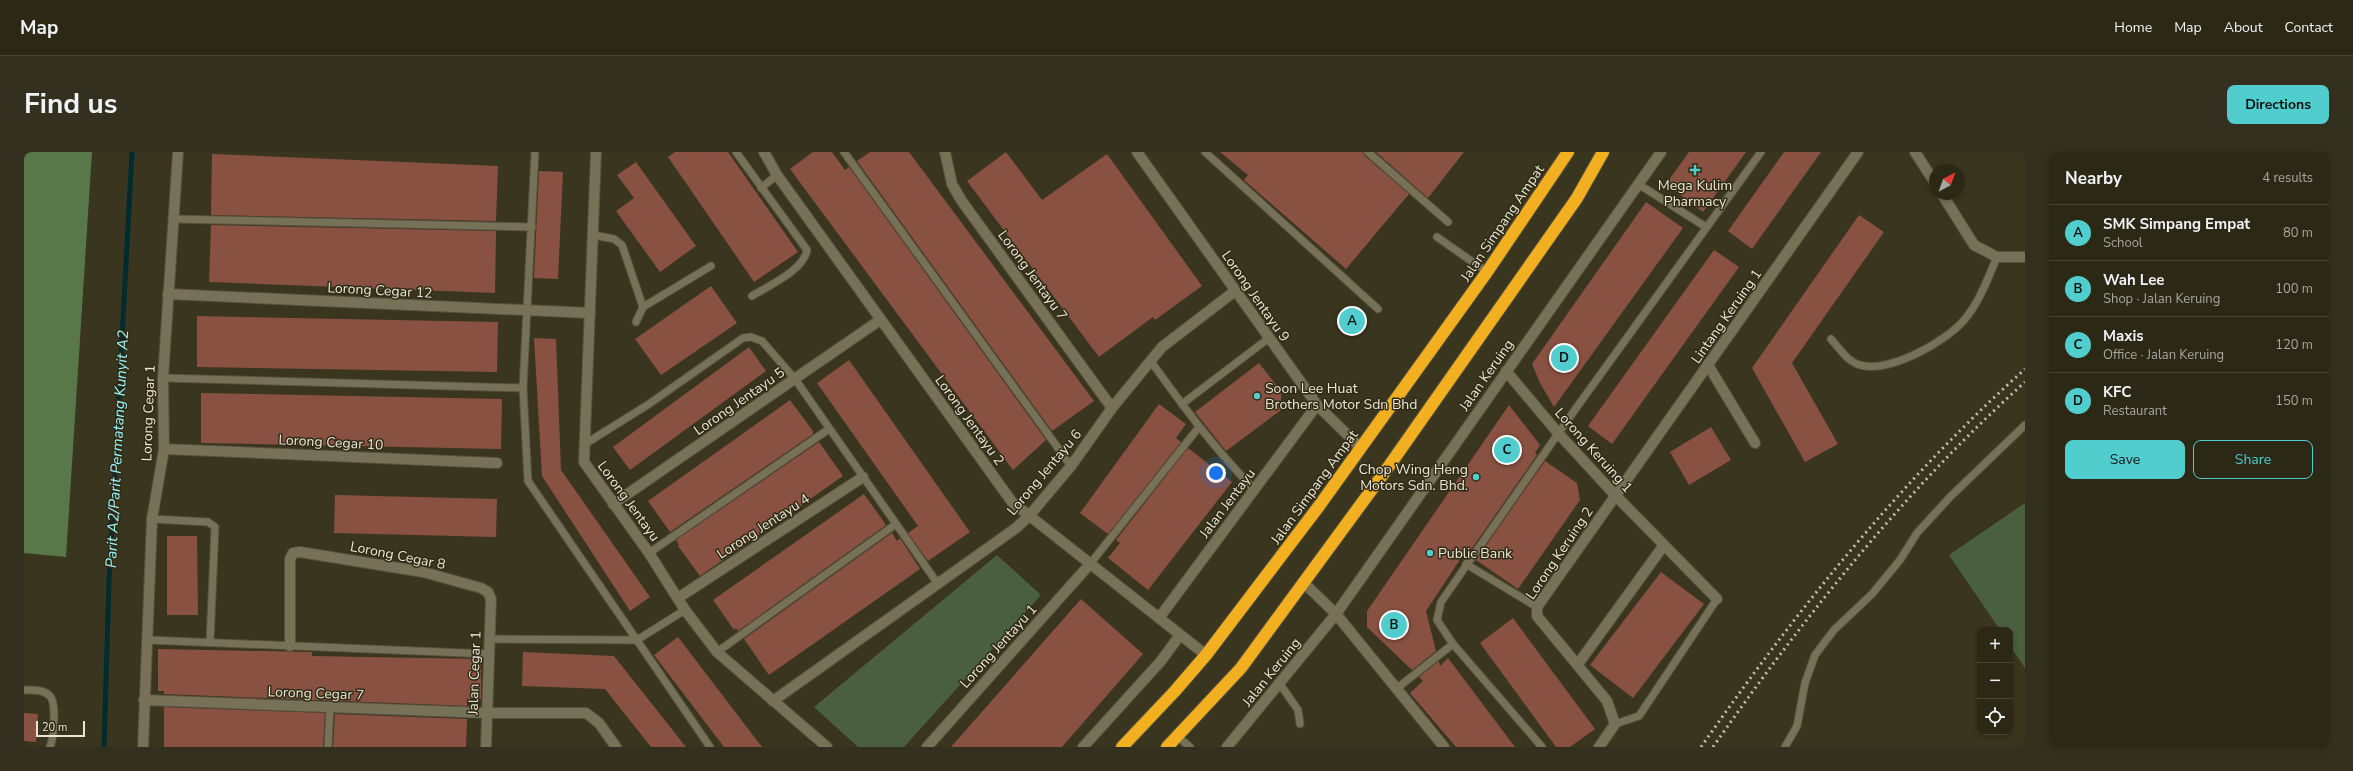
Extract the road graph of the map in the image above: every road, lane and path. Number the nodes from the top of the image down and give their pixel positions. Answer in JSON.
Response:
{"nodes":[{"id":1,"x":178,"y":152,"type":"edge"},
{"id":2,"x":535,"y":152,"type":"edge"},
{"id":3,"x":596,"y":152,"type":"edge"},
{"id":4,"x":736,"y":152,"type":"edge"},
{"id":5,"x":764,"y":152,"type":"edge"},
{"id":6,"x":844,"y":152,"type":"edge"},
{"id":7,"x":945,"y":152,"type":"edge"},
{"id":8,"x":1137,"y":152,"type":"edge"},
{"id":9,"x":1205,"y":152,"type":"edge"},
{"id":10,"x":1368,"y":152,"type":"edge"},
{"id":11,"x":1568,"y":152,"type":"edge"},
{"id":12,"x":1603,"y":152,"type":"edge"},
{"id":13,"x":1661,"y":152,"type":"edge"},
{"id":14,"x":1761,"y":152,"type":"edge"},
{"id":15,"x":1858,"y":152,"type":"edge"},
{"id":16,"x":1915,"y":152,"type":"edge"},
{"id":17,"x":1929,"y":174,"type":"edge"},
{"id":18,"x":777,"y":175,"type":"junction"},
{"id":19,"x":1638,"y":184,"type":"junction"},
{"id":20,"x":761,"y":188,"type":"junction"},
{"id":21,"x":1946,"y":200,"type":"edge"},
{"id":22,"x":174,"y":219,"type":"junction"},
{"id":23,"x":1448,"y":222,"type":"dead end"},
{"id":24,"x":532,"y":227,"type":"junction"},
{"id":25,"x":1706,"y":227,"type":"junction"},
{"id":26,"x":593,"y":235,"type":"junction"},
{"id":27,"x":1437,"y":237,"type":"dead end"},
{"id":28,"x":1997,"y":257,"type":"junction"},
{"id":29,"x":2025,"y":257,"type":"edge"},
{"id":30,"x":711,"y":266,"type":"dead end"},
{"id":31,"x":1487,"y":272,"type":"junction"},
{"id":32,"x":1235,"y":291,"type":"junction"},
{"id":33,"x":168,"y":294,"type":"junction"},
{"id":34,"x":752,"y":296,"type":"dead end"},
{"id":35,"x":643,"y":307,"type":"junction"},
{"id":36,"x":1378,"y":309,"type":"dead end"},
{"id":37,"x":528,"y":311,"type":"junction"},
{"id":38,"x":590,"y":313,"type":"junction"},
{"id":39,"x":880,"y":320,"type":"junction"},
{"id":40,"x":636,"y":322,"type":"dead end"},
{"id":41,"x":1269,"y":338,"type":"junction"},
{"id":42,"x":1831,"y":339,"type":"dead end"},
{"id":43,"x":1150,"y":360,"type":"junction"},
{"id":44,"x":1708,"y":365,"type":"junction"},
{"id":45,"x":1506,"y":371,"type":"junction"},
{"id":46,"x":163,"y":378,"type":"junction"},
{"id":47,"x":794,"y":379,"type":"junction"},
{"id":48,"x":523,"y":388,"type":"junction"},
{"id":49,"x":1182,"y":404,"type":"junction"},
{"id":50,"x":1317,"y":405,"type":"junction"},
{"id":51,"x":1112,"y":408,"type":"junction"},
{"id":52,"x":2025,"y":425,"type":"edge"},
{"id":53,"x":1199,"y":427,"type":"junction"},
{"id":54,"x":829,"y":429,"type":"junction"},
{"id":55,"x":1558,"y":433,"type":"junction"},
{"id":56,"x":1755,"y":443,"type":"dead end"},
{"id":57,"x":585,"y":444,"type":"junction"},
{"id":58,"x":1361,"y":448,"type":"junction"},
{"id":59,"x":164,"y":449,"type":"junction"},
{"id":60,"x":497,"y":463,"type":"dead end"},
{"id":61,"x":1071,"y":466,"type":"junction"},
{"id":62,"x":863,"y":477,"type":"junction"},
{"id":63,"x":1255,"y":490,"type":"junction"},
{"id":64,"x":1616,"y":496,"type":"junction"},
{"id":65,"x":614,"y":504,"type":"junction"},
{"id":66,"x":1029,"y":516,"type":"junction"},
{"id":67,"x":152,"y":518,"type":"junction"},
{"id":68,"x":896,"y":524,"type":"junction"},
{"id":69,"x":1664,"y":545,"type":"junction"},
{"id":70,"x":649,"y":553,"type":"junction"},
{"id":71,"x":1090,"y":564,"type":"junction"},
{"id":72,"x":1466,"y":564,"type":"junction"},
{"id":73,"x":1304,"y":583,"type":"junction"},
{"id":74,"x":938,"y":584,"type":"junction"},
{"id":75,"x":678,"y":598,"type":"junction"},
{"id":76,"x":491,"y":599,"type":"joint"},
{"id":77,"x":1717,"y":599,"type":"joint"},
{"id":78,"x":1537,"y":607,"type":"junction"},
{"id":79,"x":685,"y":610,"type":"junction"},
{"id":80,"x":1336,"y":614,"type":"junction"},
{"id":81,"x":1159,"y":618,"type":"junction"},
{"id":82,"x":1180,"y":634,"type":"junction"},
{"id":83,"x":489,"y":639,"type":"junction"},
{"id":84,"x":148,"y":640,"type":"junction"},
{"id":85,"x":637,"y":640,"type":"junction"},
{"id":86,"x":210,"y":642,"type":"junction"},
{"id":87,"x":1453,"y":644,"type":"junction"},
{"id":88,"x":290,"y":646,"type":"junction"},
{"id":89,"x":717,"y":652,"type":"junction"},
{"id":90,"x":488,"y":654,"type":"junction"},
{"id":91,"x":1206,"y":655,"type":"junction"},
{"id":92,"x":1578,"y":664,"type":"junction"},
{"id":93,"x":1280,"y":684,"type":"junction"},
{"id":94,"x":1396,"y":688,"type":"junction"},
{"id":95,"x":24,"y":690,"type":"edge"},
{"id":96,"x":144,"y":700,"type":"junction"},
{"id":97,"x":774,"y":701,"type":"junction"},
{"id":98,"x":330,"y":708,"type":"junction"},
{"id":99,"x":488,"y":713,"type":"junction"},
{"id":100,"x":1300,"y":724,"type":"dead end"},
{"id":101,"x":1615,"y":724,"type":"junction"},
{"id":102,"x":1177,"y":736,"type":"junction"},
{"id":103,"x":820,"y":745,"type":"edge"},
{"id":104,"x":50,"y":747,"type":"edge"},
{"id":105,"x":143,"y":747,"type":"edge"},
{"id":106,"x":328,"y":747,"type":"edge"},
{"id":107,"x":486,"y":747,"type":"edge"},
{"id":108,"x":616,"y":747,"type":"edge"},
{"id":109,"x":710,"y":747,"type":"edge"},
{"id":110,"x":927,"y":747,"type":"edge"},
{"id":111,"x":1083,"y":747,"type":"edge"},
{"id":112,"x":1122,"y":747,"type":"edge"},
{"id":113,"x":1167,"y":747,"type":"edge"},
{"id":114,"x":1190,"y":747,"type":"edge"},
{"id":115,"x":1226,"y":747,"type":"edge"},
{"id":116,"x":1444,"y":747,"type":"edge"},
{"id":117,"x":1542,"y":747,"type":"edge"},
{"id":118,"x":1599,"y":747,"type":"edge"},
{"id":119,"x":1785,"y":747,"type":"edge"}],
"edges":[{"from":1,"to":22,"type":"street","name":"Lorong Cegar 1"},
{"from":2,"to":24,"type":"lane"},
{"from":3,"to":26,"type":"street","name":"Lorong Jentayu"},
{"from":4,"to":20,"type":"lane"},
{"from":5,"to":18,"type":"street","name":"Lorong Jentayu 2"},
{"from":6,"to":61,"type":"lane"},
{"from":7,"to":51,"type":"street","name":"Lorong Jentayu 7"},
{"from":8,"to":32,"type":"street","name":"Lorong Jentayu 9"},
{"from":9,"to":36,"type":"lane"},
{"from":10,"to":23,"type":"lane"},
{"from":11,"to":31,"type":"highway","name":"Jalan Simpang Ampat"},
{"from":12,"to":73,"type":"highway"},
{"from":13,"to":19,"type":"street","name":"Jalan Keruing"},
{"from":14,"to":25,"type":"lane"},
{"from":15,"to":44,"type":"street","name":"Lintang Keruing 1"},
{"from":16,"to":17,"type":"street"},
{"from":18,"to":20,"type":"lane"},
{"from":18,"to":39,"type":"street","name":"Lorong Jentayu 2"},
{"from":19,"to":25,"type":"lane"},
{"from":19,"to":45,"type":"street","name":"Jalan Keruing"},
{"from":20,"to":34,"type":"lane"},
{"from":21,"to":28,"type":"street"},
{"from":22,"to":24,"type":"lane"},
{"from":22,"to":33,"type":"street","name":"Lorong Cegar 1"},
{"from":24,"to":37,"type":"lane"},
{"from":25,"to":55,"type":"lane"},
{"from":26,"to":35,"type":"lane"},
{"from":26,"to":38,"type":"street","name":"Lorong Jentayu"},
{"from":27,"to":31,"type":"lane"},
{"from":28,"to":29,"type":"street"},
{"from":28,"to":42,"type":"lane"},
{"from":30,"to":35,"type":"lane"},
{"from":31,"to":58,"type":"highway","name":"Jalan Simpang Ampat"},
{"from":32,"to":41,"type":"street","name":"Lorong Jentayu 9"},
{"from":32,"to":43,"type":"street","name":"Lorong Jentayu 6"},
{"from":33,"to":37,"type":"street","name":"Lorong Cegar 12"},
{"from":33,"to":46,"type":"street","name":"Lorong Cegar 1"},
{"from":35,"to":40,"type":"lane"},
{"from":37,"to":38,"type":"street","name":"Lorong Cegar 12"},
{"from":37,"to":48,"type":"lane"},
{"from":38,"to":57,"type":"street","name":"Lorong Jentayu"},
{"from":39,"to":47,"type":"street","name":"Lorong Jentayu 5"},
{"from":39,"to":66,"type":"street","name":"Lorong Jentayu 2"},
{"from":41,"to":49,"type":"lane"},
{"from":41,"to":50,"type":"street","name":"Lorong Jentayu 9"},
{"from":43,"to":49,"type":"lane"},
{"from":43,"to":51,"type":"street","name":"Lorong Jentayu 6"},
{"from":44,"to":56,"type":"street"},
{"from":44,"to":64,"type":"street","name":"Lintang Keruing 1"},
{"from":45,"to":55,"type":"street","name":"Lorong Keruing 1"},
{"from":45,"to":80,"type":"street","name":"Jalan Keruing"},
{"from":46,"to":48,"type":"lane"},
{"from":46,"to":59,"type":"street","name":"Lorong Cegar 1"},
{"from":47,"to":54,"type":"lane"},
{"from":47,"to":57,"type":"lane"},
{"from":47,"to":65,"type":"street","name":"Lorong Jentayu 5"},
{"from":48,"to":85,"type":"lane"},
{"from":49,"to":53,"type":"lane"},
{"from":50,"to":58,"type":"street","name":"Lorong Jentayu 9"},
{"from":50,"to":63,"type":"street","name":"Jalan Jentayu"},
{"from":51,"to":61,"type":"street","name":"Lorong Jentayu 6"},
{"from":52,"to":119,"type":"lane"},
{"from":53,"to":63,"type":"lane"},
{"from":53,"to":71,"type":"lane"},
{"from":54,"to":62,"type":"lane"},
{"from":54,"to":70,"type":"lane"},
{"from":55,"to":64,"type":"street","name":"Lorong Keruing 1"},
{"from":55,"to":72,"type":"lane"},
{"from":57,"to":65,"type":"street","name":"Lorong Jentayu"},
{"from":58,"to":91,"type":"highway","name":"Jalan Simpang Ampat"},
{"from":59,"to":60,"type":"street","name":"Lorong Cegar 10"},
{"from":59,"to":67,"type":"street","name":"Lorong Cegar 1"},
{"from":61,"to":66,"type":"street","name":"Lorong Jentayu 6"},
{"from":62,"to":68,"type":"lane"},
{"from":62,"to":75,"type":"street","name":"Lorong Jentayu 4"},
{"from":63,"to":81,"type":"street","name":"Jalan Jentayu"},
{"from":64,"to":69,"type":"street","name":"Lorong Keruing 1"},
{"from":64,"to":78,"type":"street","name":"Lorong Keruing 2"},
{"from":65,"to":70,"type":"street","name":"Lorong Jentayu"},
{"from":66,"to":71,"type":"street","name":"Lorong Jentayu 2"},
{"from":66,"to":74,"type":"street","name":"Lorong Jentayu 6"},
{"from":67,"to":84,"type":"street","name":"Lorong Cegar 1"},
{"from":67,"to":86,"type":"lane"},
{"from":68,"to":74,"type":"lane"},
{"from":68,"to":89,"type":"lane"},
{"from":69,"to":77,"type":"street","name":"Lorong Keruing 1"},
{"from":69,"to":92,"type":"street"},
{"from":70,"to":75,"type":"street","name":"Lorong Jentayu"},
{"from":71,"to":81,"type":"street","name":"Lorong Jentayu 2"},
{"from":71,"to":110,"type":"street","name":"Lorong Jentayu 1"},
{"from":72,"to":78,"type":"lane"},
{"from":72,"to":87,"type":"lane"},
{"from":73,"to":80,"type":"street"},
{"from":73,"to":102,"type":"highway"},
{"from":74,"to":97,"type":"street","name":"Lorong Jentayu 6"},
{"from":75,"to":79,"type":"street","name":"Lorong Jentayu"},
{"from":76,"to":83,"type":"street","name":"Jalan Cegar 1"},
{"from":76,"to":88,"type":"street","name":"Lorong Cegar 8"},
{"from":77,"to":101,"type":"lane"},
{"from":78,"to":92,"type":"street","name":"Lorong Keruing 2"},
{"from":79,"to":85,"type":"lane"},
{"from":79,"to":89,"type":"street","name":"Lorong Jentayu"},
{"from":80,"to":93,"type":"street","name":"Jalan Keruing"},
{"from":80,"to":94,"type":"street"},
{"from":81,"to":82,"type":"street","name":"Lorong Jentayu 2"},
{"from":82,"to":91,"type":"street","name":"Lorong Jentayu 2"},
{"from":82,"to":111,"type":"street"},
{"from":83,"to":85,"type":"lane"},
{"from":83,"to":90,"type":"street","name":"Jalan Cegar 1"},
{"from":84,"to":86,"type":"lane"},
{"from":84,"to":96,"type":"street","name":"Lorong Cegar 1"},
{"from":85,"to":109,"type":"lane"},
{"from":86,"to":88,"type":"lane"},
{"from":87,"to":94,"type":"lane"},
{"from":87,"to":117,"type":"lane"},
{"from":88,"to":90,"type":"lane"},
{"from":89,"to":97,"type":"street","name":"Lorong Jentayu"},
{"from":90,"to":99,"type":"street","name":"Jalan Cegar 1"},
{"from":91,"to":112,"type":"highway","name":"Jalan Simpang Ampat"},
{"from":92,"to":101,"type":"street","name":"Lorong Keruing 2"},
{"from":93,"to":100,"type":"lane"},
{"from":93,"to":115,"type":"street","name":"Jalan Keruing"},
{"from":94,"to":116,"type":"street"},
{"from":95,"to":104,"type":"lane"},
{"from":96,"to":98,"type":"street","name":"Lorong Cegar 7"},
{"from":96,"to":105,"type":"street","name":"Lorong Cegar 1"},
{"from":97,"to":103,"type":"street","name":"Lorong Jentayu"},
{"from":98,"to":99,"type":"street","name":"Lorong Cegar 7"},
{"from":98,"to":106,"type":"lane"},
{"from":99,"to":107,"type":"street","name":"Jalan Cegar 1"},
{"from":99,"to":108,"type":"street","name":"Lorong Cegar 7"},
{"from":101,"to":118,"type":"street"},
{"from":102,"to":113,"type":"highway"},
{"from":102,"to":114,"type":"lane"}]}
